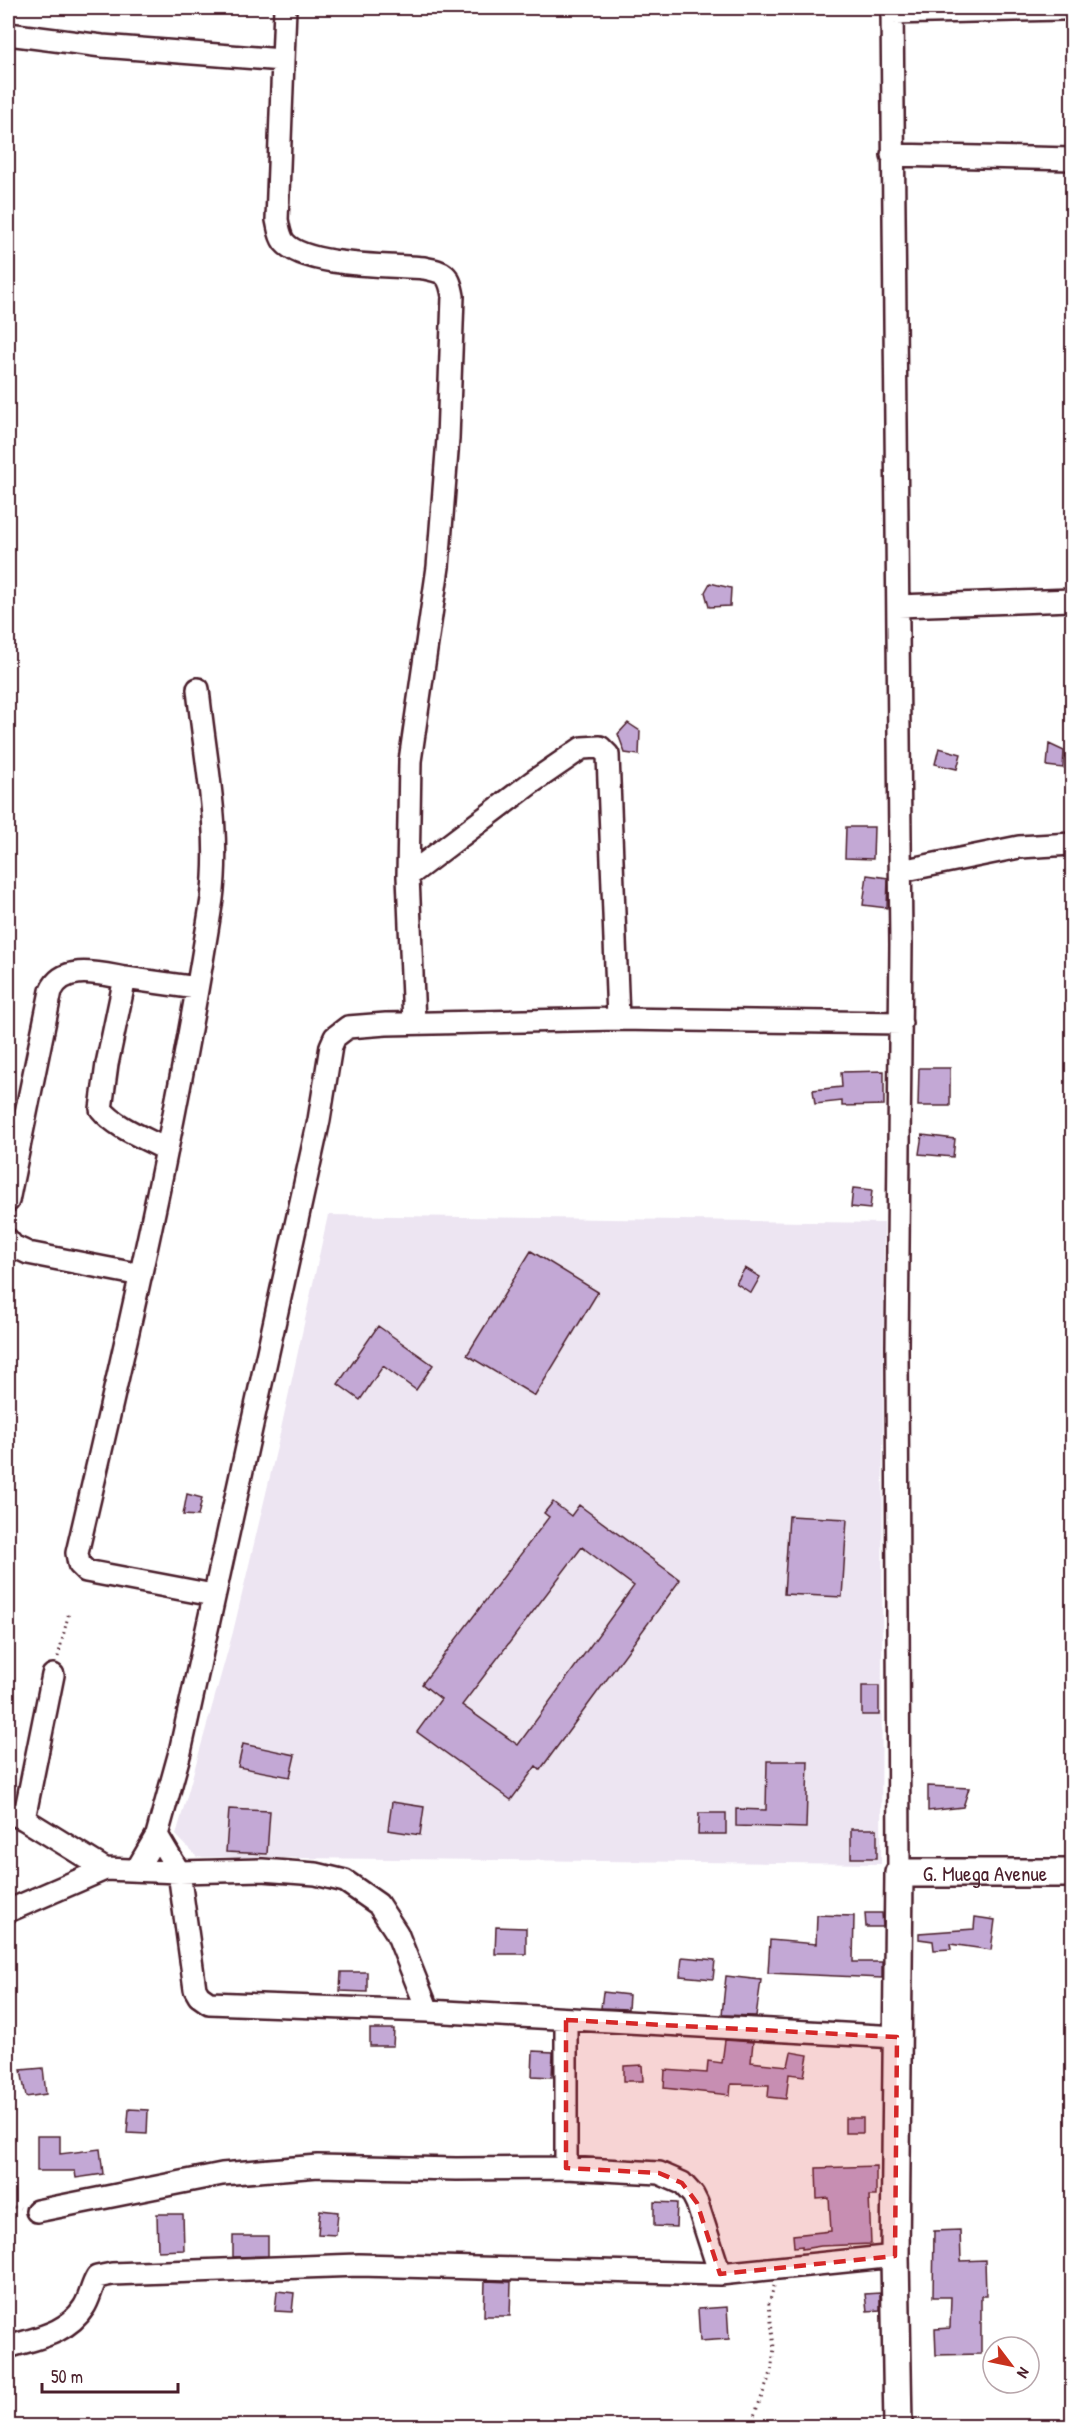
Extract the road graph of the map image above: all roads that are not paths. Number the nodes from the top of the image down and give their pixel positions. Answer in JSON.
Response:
{"nodes":[{"id":1,"x":285,"y":8,"type":"edge"},
{"id":2,"x":1062,"y":9,"type":"dead end"},
{"id":3,"x":892,"y":10,"type":"edge"},
{"id":4,"x":8,"y":34,"type":"edge"},
{"id":5,"x":282,"y":60,"type":"junction"},
{"id":6,"x":892,"y":155,"type":"junction"},
{"id":7,"x":1072,"y":159,"type":"edge"},
{"id":8,"x":1072,"y":600,"type":"edge"},
{"id":9,"x":898,"y":606,"type":"junction"},
{"id":10,"x":198,"y":689,"type":"dead end"},
{"id":11,"x":1072,"y":844,"type":"edge"},
{"id":12,"x":901,"y":871,"type":"junction"},
{"id":13,"x":408,"y":876,"type":"junction"},
{"id":14,"x":125,"y":978,"type":"junction"},
{"id":15,"x":197,"y":988,"type":"junction"},
{"id":16,"x":618,"y":1019,"type":"junction"},
{"id":17,"x":414,"y":1023,"type":"junction"},
{"id":18,"x":901,"y":1023,"type":"junction"},
{"id":19,"x":167,"y":1150,"type":"junction"},
{"id":20,"x":8,"y":1201,"type":"edge"},
{"id":21,"x":8,"y":1240,"type":"edge"},
{"id":22,"x":141,"y":1275,"type":"junction"},
{"id":23,"x":213,"y":1595,"type":"junction"},
{"id":24,"x":53,"y":1675,"type":"road end"},
{"id":25,"x":16,"y":1816,"type":"edge"},
{"id":26,"x":157,"y":1835,"type":"junction"},
{"id":27,"x":105,"y":1869,"type":"junction"},
{"id":28,"x":137,"y":1869,"type":"junction"},
{"id":29,"x":179,"y":1872,"type":"junction"},
{"id":30,"x":899,"y":1873,"type":"junction"},
{"id":31,"x":1072,"y":1873,"type":"edge"},
{"id":32,"x":8,"y":1911,"type":"edge"},
{"id":33,"x":428,"y":2011,"type":"junction"},
{"id":34,"x":566,"y":2020,"type":"junction"},
{"id":35,"x":897,"y":2037,"type":"junction"},
{"id":36,"x":566,"y":2168,"type":"junction"},
{"id":37,"x":37,"y":2211,"type":"dead end"},
{"id":38,"x":895,"y":2256,"type":"junction"},
{"id":39,"x":720,"y":2274,"type":"junction"},
{"id":40,"x":8,"y":2347,"type":"edge"},
{"id":41,"x":898,"y":2427,"type":"edge"}],
"edges":[{"from":1,"to":5,"type":"street"},
{"from":2,"to":3,"type":"street"},
{"from":3,"to":6,"type":"street"},
{"from":4,"to":5,"type":"street"},
{"from":5,"to":13,"type":"street"},
{"from":6,"to":7,"type":"street"},
{"from":6,"to":9,"type":"street"},
{"from":8,"to":9,"type":"street"},
{"from":9,"to":12,"type":"street"},
{"from":10,"to":15,"type":"street"},
{"from":11,"to":12,"type":"street"},
{"from":12,"to":18,"type":"street"},
{"from":13,"to":16,"type":"street"},
{"from":13,"to":17,"type":"street"},
{"from":14,"to":15,"type":"street"},
{"from":14,"to":19,"type":"street"},
{"from":14,"to":20,"type":"street"},
{"from":15,"to":19,"type":"street"},
{"from":16,"to":17,"type":"street"},
{"from":16,"to":18,"type":"street"},
{"from":17,"to":23,"type":"street"},
{"from":18,"to":30,"type":"street"},
{"from":19,"to":22,"type":"street"},
{"from":21,"to":22,"type":"street"},
{"from":22,"to":23,"type":"street"},
{"from":23,"to":26,"type":"street"},
{"from":24,"to":25,"type":"street"},
{"from":25,"to":27,"type":"street"},
{"from":26,"to":28,"type":"street"},
{"from":26,"to":29,"type":"street"},
{"from":27,"to":28,"type":"street"},
{"from":27,"to":32,"type":"street"},
{"from":28,"to":29,"type":"street"},
{"from":29,"to":33,"type":"street"},
{"from":29,"to":33,"type":"street"},
{"from":30,"to":31,"type":"street","name":"G. Muega Avenue"},
{"from":30,"to":35,"type":"street"},
{"from":33,"to":34,"type":"street"},
{"from":34,"to":35,"type":"street"},
{"from":34,"to":36,"type":"street"},
{"from":35,"to":38,"type":"street"},
{"from":36,"to":37,"type":"street"},
{"from":36,"to":39,"type":"street"},
{"from":38,"to":39,"type":"street"},
{"from":38,"to":41,"type":"street"},
{"from":39,"to":40,"type":"street"}]}
